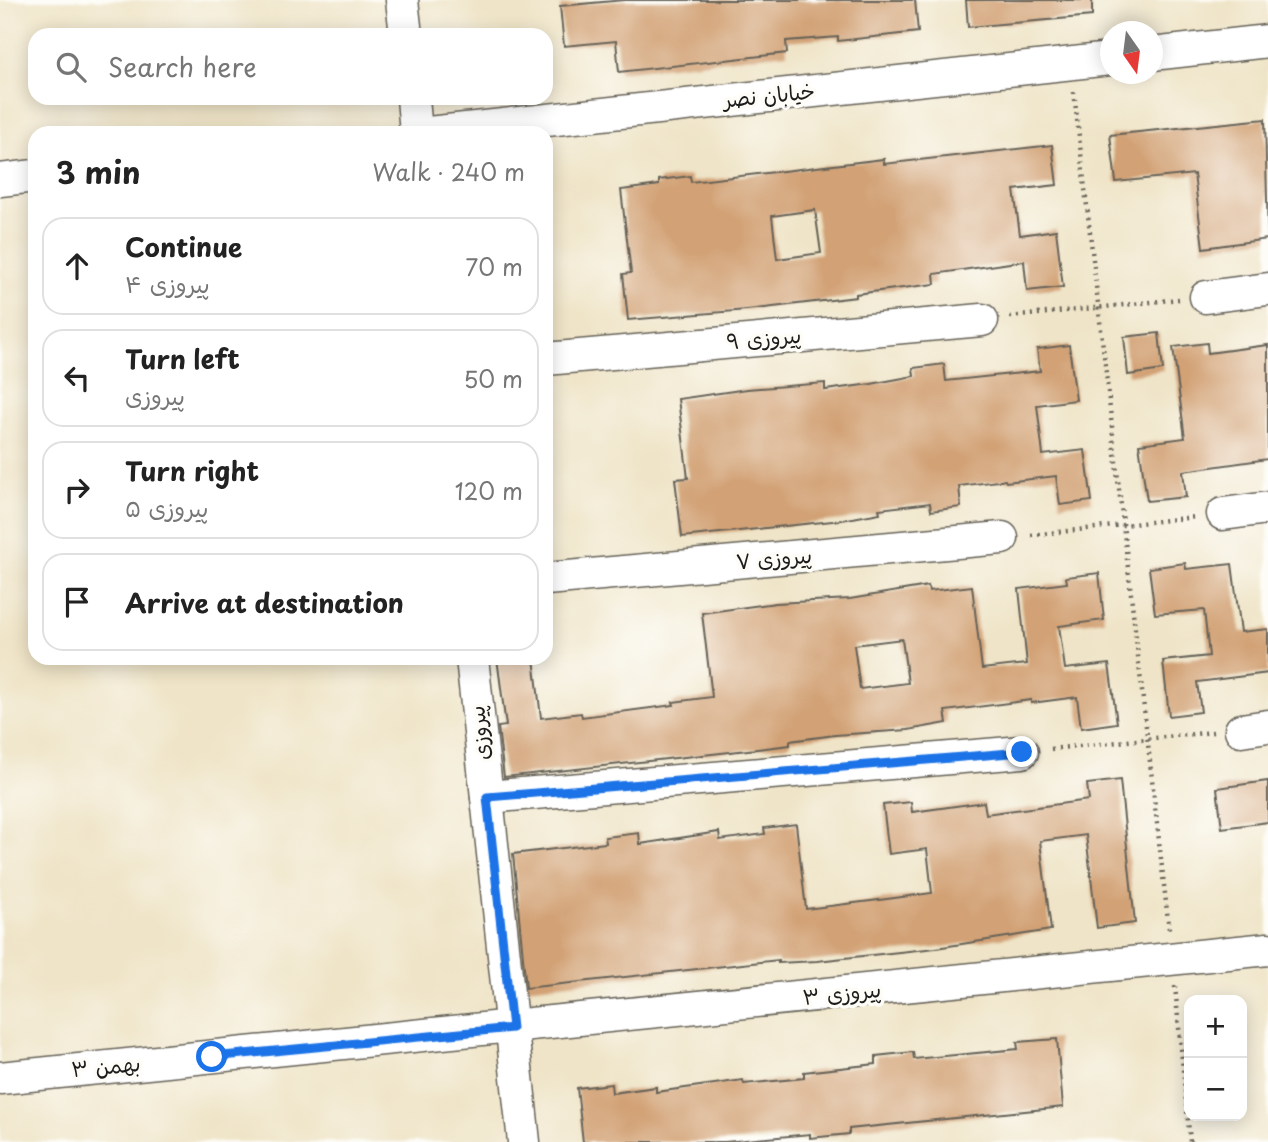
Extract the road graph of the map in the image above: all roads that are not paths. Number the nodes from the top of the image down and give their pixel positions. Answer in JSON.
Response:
{"nodes":[{"id":1,"x":402,"y":0,"type":"edge"},
{"id":2,"x":405,"y":28,"type":"edge"},
{"id":3,"x":1268,"y":41,"type":"edge"},
{"id":4,"x":1163,"y":53,"type":"edge"},
{"id":5,"x":1100,"y":60,"type":"edge"},
{"id":6,"x":414,"y":105,"type":"edge"},
{"id":7,"x":415,"y":126,"type":"edge"},
{"id":8,"x":493,"y":126,"type":"edge"},
{"id":9,"x":28,"y":177,"type":"edge"},
{"id":10,"x":0,"y":180,"type":"edge"},
{"id":11,"x":1268,"y":289,"type":"edge"},
{"id":12,"x":1206,"y":297,"type":"road end"},
{"id":13,"x":982,"y":320,"type":"road end"},
{"id":14,"x":553,"y":358,"type":"edge"},
{"id":15,"x":1268,"y":508,"type":"edge"},
{"id":16,"x":1223,"y":514,"type":"road end"},
{"id":17,"x":1002,"y":538,"type":"road end"},
{"id":18,"x":553,"y":578,"type":"edge"},
{"id":19,"x":473,"y":665,"type":"edge"},
{"id":20,"x":1022,"y":752,"type":"road end"},
{"id":21,"x":487,"y":797,"type":"junction"},
{"id":22,"x":1268,"y":949,"type":"edge"},
{"id":23,"x":512,"y":1028,"type":"junction"},
{"id":24,"x":212,"y":1057,"type":"joint"},
{"id":25,"x":0,"y":1078,"type":"edge"},
{"id":26,"x":524,"y":1142,"type":"edge"}],
"edges":[{"from":1,"to":2,"type":"street"},
{"from":3,"to":4,"type":"street"},
{"from":5,"to":8,"type":"street","name":"خیابان نصر"},
{"from":6,"to":7,"type":"street"},
{"from":9,"to":10,"type":"street"},
{"from":11,"to":12,"type":"street"},
{"from":13,"to":14,"type":"street","name":"پیروزی ۹"},
{"from":15,"to":16,"type":"street"},
{"from":17,"to":18,"type":"street","name":"پیروزی ۷"},
{"from":19,"to":21,"type":"street","name":"پیروزی"},
{"from":20,"to":21,"type":"street"},
{"from":21,"to":23,"type":"street","name":"پیروزی"},
{"from":22,"to":23,"type":"street","name":"پیروزی ۳"},
{"from":23,"to":24,"type":"street","name":"پیروزی ۳"},
{"from":23,"to":26,"type":"street","name":"پیروزی"},
{"from":24,"to":25,"type":"street","name":"بهمن ۳"}]}
